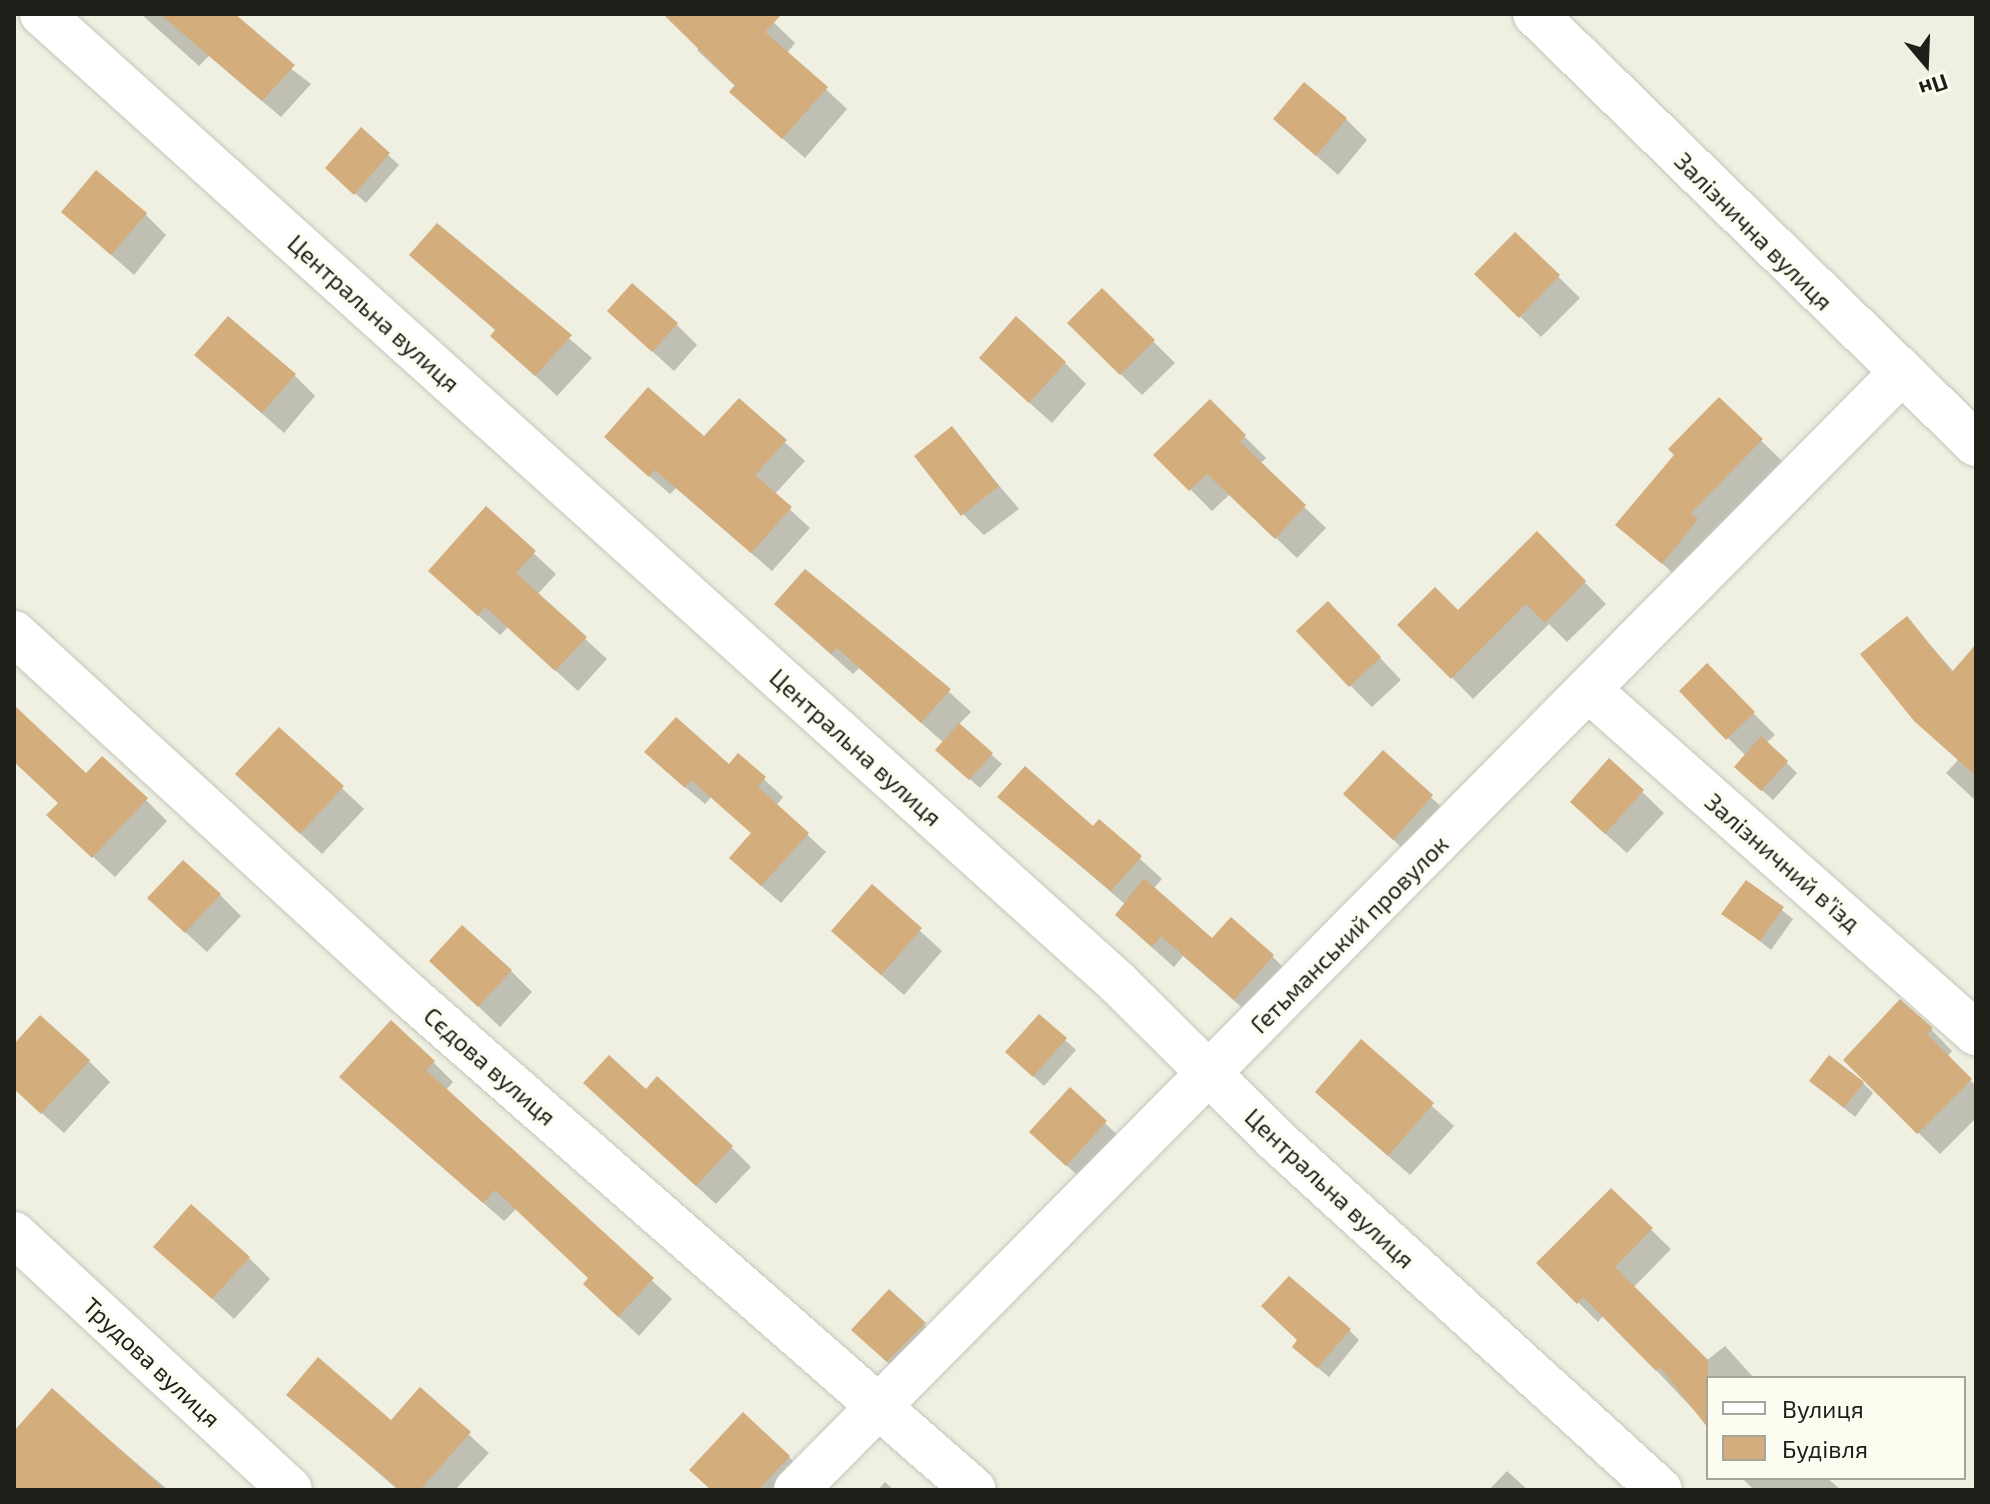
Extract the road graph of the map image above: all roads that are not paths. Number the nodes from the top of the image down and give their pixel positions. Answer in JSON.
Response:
{"nodes":[{"id":1,"x":42,"y":14,"type":"edge"},
{"id":2,"x":1535,"y":14,"type":"edge"},
{"id":3,"x":1899,"y":375,"type":"junction"},
{"id":4,"x":1976,"y":444,"type":"edge"},
{"id":5,"x":14,"y":633,"type":"edge"},
{"id":6,"x":1590,"y":691,"type":"junction"},
{"id":7,"x":1976,"y":1033,"type":"edge"},
{"id":8,"x":1210,"y":1074,"type":"junction"},
{"id":9,"x":14,"y":1234,"type":"edge"},
{"id":10,"x":879,"y":1404,"type":"junction"},
{"id":11,"x":290,"y":1490,"type":"edge"},
{"id":12,"x":796,"y":1490,"type":"edge"},
{"id":13,"x":974,"y":1490,"type":"edge"},
{"id":14,"x":1660,"y":1490,"type":"edge"}],
"edges":[{"from":1,"to":8,"type":"street","name":"Центральна вулиця"},
{"from":2,"to":3,"type":"street","name":"Залізнична вулиця"},
{"from":3,"to":4,"type":"street","name":"Залізнична вулиця"},
{"from":3,"to":6,"type":"street","name":"Гетьманський провулок"},
{"from":5,"to":10,"type":"street","name":"Сєдова вулиця"},
{"from":6,"to":7,"type":"street","name":"Залізничний в’їзд"},
{"from":6,"to":8,"type":"street","name":"Гетьманський провулок"},
{"from":8,"to":10,"type":"street","name":"Гетьманський провулок"},
{"from":8,"to":14,"type":"street","name":"Центральна вулиця"},
{"from":9,"to":11,"type":"street","name":"Трудова вулиця"},
{"from":10,"to":12,"type":"street","name":"Гетьманський провулок"},
{"from":10,"to":13,"type":"street","name":"Сєдова вулиця"}]}
